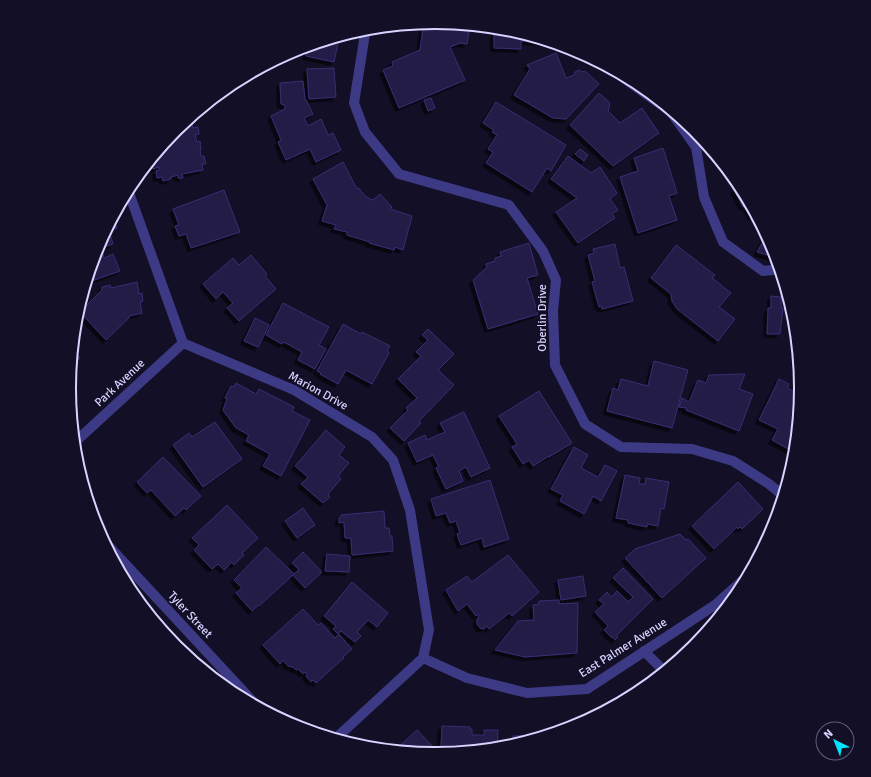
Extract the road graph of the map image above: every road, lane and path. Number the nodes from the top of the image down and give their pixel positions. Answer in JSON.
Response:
{"nodes":[{"id":1,"x":365,"y":36,"type":"edge"},
{"id":2,"x":680,"y":125,"type":"edge"},
{"id":3,"x":131,"y":198,"type":"edge"},
{"id":4,"x":775,"y":270,"type":"edge"},
{"id":5,"x":183,"y":343,"type":"junction"},
{"id":6,"x":79,"y":438,"type":"edge"},
{"id":7,"x":780,"y":493,"type":"edge"},
{"id":8,"x":117,"y":555,"type":"edge"},
{"id":9,"x":735,"y":586,"type":"edge"},
{"id":10,"x":644,"y":651,"type":"junction"},
{"id":11,"x":423,"y":658,"type":"junction"},
{"id":12,"x":661,"y":669,"type":"edge"},
{"id":13,"x":245,"y":693,"type":"edge"},
{"id":14,"x":339,"y":735,"type":"edge"}],
"edges":[{"from":1,"to":7,"type":"street","name":"Oberlin Drive"},
{"from":2,"to":4,"type":"street"},
{"from":3,"to":5,"type":"street"},
{"from":5,"to":6,"type":"street","name":"Park Avenue"},
{"from":5,"to":11,"type":"street","name":"Marion Drive"},
{"from":8,"to":13,"type":"street","name":"Tyler Street"},
{"from":9,"to":10,"type":"street","name":"East Palmer Avenue"},
{"from":10,"to":11,"type":"street","name":"East Palmer Avenue"},
{"from":10,"to":12,"type":"street"},
{"from":11,"to":14,"type":"street"}]}
